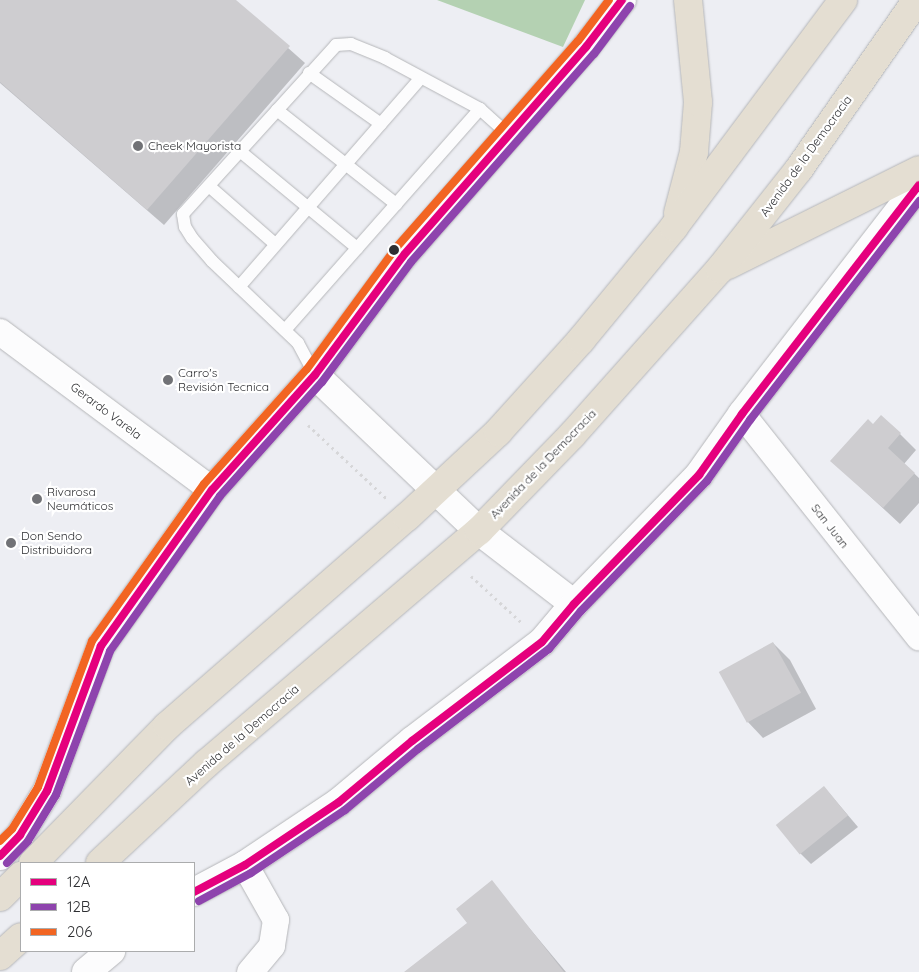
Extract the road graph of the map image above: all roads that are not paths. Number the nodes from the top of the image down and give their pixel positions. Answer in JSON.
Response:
{"nodes":[{"id":1,"x":622,"y":0,"type":"edge"},
{"id":2,"x":688,"y":0,"type":"edge"},
{"id":3,"x":843,"y":0,"type":"edge"},
{"id":4,"x":917,"y":0,"type":"edge"},
{"id":5,"x":309,"y":73,"type":"junction"},
{"id":6,"x":422,"y":78,"type":"junction"},
{"id":7,"x":480,"y":109,"type":"junction"},
{"id":8,"x":277,"y":110,"type":"junction"},
{"id":9,"x":381,"y":124,"type":"junction"},
{"id":10,"x":509,"y":136,"type":"junction"},
{"id":11,"x":241,"y":152,"type":"junction"},
{"id":12,"x":345,"y":164,"type":"junction"},
{"id":13,"x":919,"y":170,"type":"edge"},
{"id":14,"x":919,"y":185,"type":"edge"},
{"id":15,"x":210,"y":187,"type":"junction"},
{"id":16,"x":396,"y":204,"type":"junction"},
{"id":17,"x":307,"y":207,"type":"junction"},
{"id":18,"x":674,"y":227,"type":"junction"},
{"id":19,"x":274,"y":243,"type":"junction"},
{"id":20,"x":357,"y":248,"type":"junction"},
{"id":21,"x":720,"y":269,"type":"junction"},
{"id":22,"x":239,"y":287,"type":"junction"},
{"id":23,"x":285,"y":330,"type":"junction"},
{"id":24,"x":0,"y":332,"type":"edge"},
{"id":25,"x":315,"y":375,"type":"junction"},
{"id":26,"x":742,"y":414,"type":"junction"},
{"id":27,"x":212,"y":490,"type":"junction"},
{"id":28,"x":436,"y":490,"type":"junction"},
{"id":29,"x":479,"y":531,"type":"junction"},
{"id":30,"x":574,"y":604,"type":"junction"},
{"id":31,"x":919,"y":637,"type":"edge"},
{"id":32,"x":0,"y":856,"type":"edge"},
{"id":33,"x":34,"y":862,"type":"edge"},
{"id":34,"x":101,"y":862,"type":"edge"},
{"id":35,"x":245,"y":865,"type":"junction"},
{"id":36,"x":20,"y":877,"type":"edge"},
{"id":37,"x":195,"y":891,"type":"edge"},
{"id":38,"x":0,"y":897,"type":"edge"},
{"id":39,"x":110,"y":952,"type":"edge"},
{"id":40,"x":86,"y":972,"type":"edge"},
{"id":41,"x":250,"y":972,"type":"edge"}],
"edges":[{"from":1,"to":10,"type":"street"},
{"from":2,"to":18,"type":"highway"},
{"from":3,"to":18,"type":"highway"},
{"from":4,"to":21,"type":"highway","name":"Avenida de la Democracia"},
{"from":5,"to":6,"type":"lane"},
{"from":5,"to":8,"type":"lane"},
{"from":5,"to":9,"type":"lane"},
{"from":6,"to":7,"type":"lane"},
{"from":6,"to":9,"type":"lane"},
{"from":7,"to":10,"type":"lane"},
{"from":7,"to":16,"type":"lane"},
{"from":8,"to":11,"type":"lane"},
{"from":8,"to":12,"type":"lane"},
{"from":9,"to":12,"type":"lane"},
{"from":10,"to":25,"type":"street"},
{"from":11,"to":15,"type":"lane"},
{"from":11,"to":17,"type":"lane"},
{"from":12,"to":16,"type":"lane"},
{"from":12,"to":17,"type":"lane"},
{"from":13,"to":21,"type":"highway"},
{"from":14,"to":26,"type":"street"},
{"from":15,"to":19,"type":"lane"},
{"from":15,"to":22,"type":"lane"},
{"from":16,"to":20,"type":"lane"},
{"from":17,"to":19,"type":"lane"},
{"from":17,"to":20,"type":"lane"},
{"from":18,"to":28,"type":"highway"},
{"from":19,"to":22,"type":"lane"},
{"from":20,"to":23,"type":"lane"},
{"from":21,"to":29,"type":"highway","name":"Avenida de la Democracia"},
{"from":22,"to":23,"type":"lane"},
{"from":23,"to":25,"type":"lane"},
{"from":24,"to":27,"type":"street","name":"Gerardo Varela"},
{"from":25,"to":27,"type":"street"},
{"from":25,"to":28,"type":"street"},
{"from":26,"to":30,"type":"street"},
{"from":26,"to":31,"type":"street","name":"San Juan"},
{"from":27,"to":32,"type":"street"},
{"from":28,"to":29,"type":"street"},
{"from":28,"to":33,"type":"highway"},
{"from":29,"to":30,"type":"street"},
{"from":29,"to":34,"type":"highway","name":"Avenida de la Democracia"},
{"from":30,"to":35,"type":"street"},
{"from":35,"to":37,"type":"street"},
{"from":35,"to":41,"type":"street"},
{"from":36,"to":38,"type":"highway"},
{"from":39,"to":40,"type":"street"}]}
